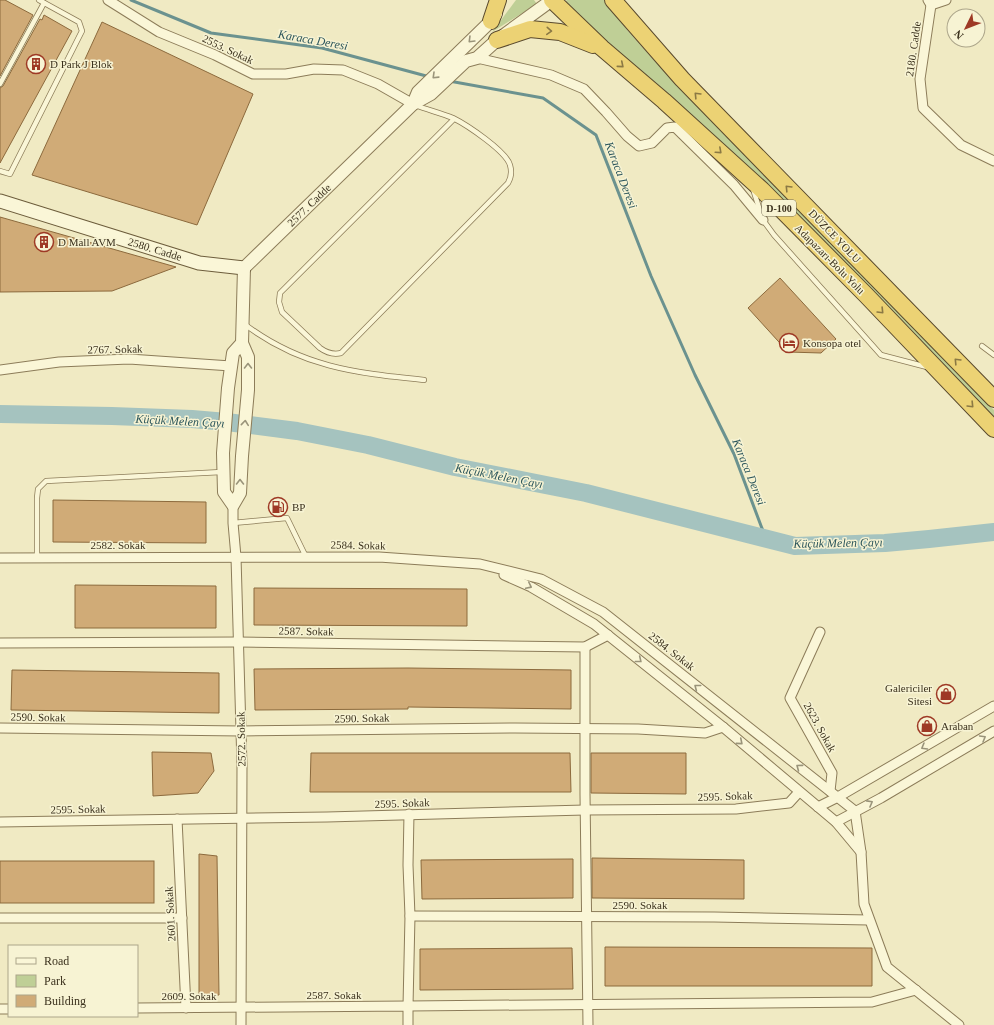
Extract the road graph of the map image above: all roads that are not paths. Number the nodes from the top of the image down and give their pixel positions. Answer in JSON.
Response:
{"nodes":[{"id":1,"x":108,"y":0,"type":"edge"},
{"id":2,"x":498,"y":0,"type":"edge"},
{"id":3,"x":506,"y":0,"type":"edge"},
{"id":4,"x":552,"y":0,"type":"edge"},
{"id":5,"x":946,"y":0,"type":"edge"},
{"id":6,"x":41,"y":1,"type":"edge"},
{"id":7,"x":614,"y":1,"type":"edge"},
{"id":8,"x":930,"y":2,"type":"edge"},
{"id":9,"x":491,"y":21,"type":"junction"},
{"id":10,"x":497,"y":40,"type":"junction"},
{"id":11,"x":602,"y":48,"type":"junction"},
{"id":12,"x":471,"y":60,"type":"junction"},
{"id":13,"x":0,"y":84,"type":"edge"},
{"id":14,"x":413,"y":104,"type":"junction"},
{"id":15,"x":454,"y":119,"type":"junction"},
{"id":16,"x":994,"y":161,"type":"edge"},
{"id":17,"x":0,"y":171,"type":"edge"},
{"id":18,"x":750,"y":180,"type":"junction"},
{"id":19,"x":0,"y":201,"type":"edge"},
{"id":20,"x":763,"y":220,"type":"junction"},
{"id":21,"x":244,"y":268,"type":"junction"},
{"id":22,"x":242,"y":322,"type":"junction"},
{"id":23,"x":242,"y":343,"type":"junction"},
{"id":24,"x":982,"y":346,"type":"dead end"},
{"id":25,"x":994,"y":356,"type":"edge"},
{"id":26,"x":231,"y":366,"type":"junction"},
{"id":27,"x":937,"y":369,"type":"junction"},
{"id":28,"x":0,"y":370,"type":"edge"},
{"id":29,"x":424,"y":380,"type":"dead end"},
{"id":30,"x":994,"y":400,"type":"edge"},
{"id":31,"x":994,"y":429,"type":"edge"},
{"id":32,"x":224,"y":472,"type":"junction"},
{"id":33,"x":233,"y":505,"type":"junction"},
{"id":34,"x":233,"y":523,"type":"junction"},
{"id":35,"x":38,"y":557,"type":"junction"},
{"id":36,"x":236,"y":557,"type":"junction"},
{"id":37,"x":306,"y":557,"type":"junction"},
{"id":38,"x":0,"y":558,"type":"edge"},
{"id":39,"x":480,"y":564,"type":"junction"},
{"id":40,"x":820,"y":632,"type":"dead end"},
{"id":41,"x":608,"y":635,"type":"junction"},
{"id":42,"x":238,"y":642,"type":"junction"},
{"id":43,"x":0,"y":643,"type":"edge"},
{"id":44,"x":585,"y":647,"type":"junction"},
{"id":45,"x":994,"y":706,"type":"edge"},
{"id":46,"x":0,"y":728,"type":"edge"},
{"id":47,"x":585,"y":728,"type":"junction"},
{"id":48,"x":723,"y":728,"type":"junction"},
{"id":49,"x":241,"y":731,"type":"junction"},
{"id":50,"x":994,"y":732,"type":"edge"},
{"id":51,"x":830,"y":791,"type":"junction"},
{"id":52,"x":799,"y":792,"type":"junction"},
{"id":53,"x":838,"y":797,"type":"junction"},
{"id":54,"x":818,"y":807,"type":"junction"},
{"id":55,"x":585,"y":810,"type":"junction"},
{"id":56,"x":856,"y":811,"type":"junction"},
{"id":57,"x":409,"y":814,"type":"junction"},
{"id":58,"x":177,"y":819,"type":"junction"},
{"id":59,"x":242,"y":819,"type":"junction"},
{"id":60,"x":0,"y":822,"type":"edge"},
{"id":61,"x":836,"y":822,"type":"junction"},
{"id":62,"x":861,"y":852,"type":"junction"},
{"id":63,"x":410,"y":916,"type":"junction"},
{"id":64,"x":587,"y":917,"type":"junction"},
{"id":65,"x":0,"y":918,"type":"edge"},
{"id":66,"x":182,"y":918,"type":"junction"},
{"id":67,"x":870,"y":920,"type":"junction"},
{"id":68,"x":916,"y":990,"type":"junction"},
{"id":69,"x":588,"y":1005,"type":"junction"},
{"id":70,"x":408,"y":1006,"type":"junction"},
{"id":71,"x":241,"y":1007,"type":"junction"},
{"id":72,"x":138,"y":1008,"type":"edge"},
{"id":73,"x":186,"y":1008,"type":"junction"},
{"id":74,"x":241,"y":1025,"type":"edge"},
{"id":75,"x":408,"y":1025,"type":"edge"},
{"id":76,"x":588,"y":1025,"type":"edge"},
{"id":77,"x":959,"y":1025,"type":"edge"}],
"edges":[{"from":1,"to":14,"type":"street","name":"2553. Sokak"},
{"from":2,"to":9,"type":"highway"},
{"from":3,"to":9,"type":"street"},
{"from":4,"to":10,"type":"street"},
{"from":4,"to":11,"type":"highway","name":"Adapazarı-Bolu Yolu","number":"D-100"},
{"from":5,"to":8,"type":"street"},
{"from":6,"to":13,"type":"lane"},
{"from":6,"to":17,"type":"lane"},
{"from":30,"to":7,"type":"highway","name":"DÜZCE YOLU","number":"D-100","one_way":true},
{"from":8,"to":16,"type":"street","name":"2180. Cadde"},
{"from":9,"to":14,"type":"street","one_way":true},
{"from":10,"to":11,"type":"highway","one_way":true},
{"from":10,"to":12,"type":"street"},
{"from":11,"to":18,"type":"highway","name":"Adapazarı-Bolu Yolu","number":"D-100","one_way":true},
{"from":12,"to":14,"type":"street"},
{"from":12,"to":20,"type":"street"},
{"from":14,"to":15,"type":"lane"},
{"from":14,"to":21,"type":"street","name":"2577. Cadde"},
{"from":15,"to":15,"type":"lane"},
{"from":18,"to":20,"type":"lane"},
{"from":18,"to":27,"type":"highway","name":"Adapazarı-Bolu Yolu","number":"D-100","one_way":true},
{"from":19,"to":21,"type":"main road","name":"2580. Cadde"},
{"from":20,"to":27,"type":"lane"},
{"from":21,"to":22,"type":"street"},
{"from":22,"to":23,"type":"street"},
{"from":22,"to":29,"type":"lane"},
{"from":23,"to":26,"type":"street"},
{"from":33,"to":23,"type":"street","name":"2572. Sokak","one_way":true},
{"from":24,"to":25,"type":"lane"},
{"from":26,"to":28,"type":"street","name":"2767. Sokak"},
{"from":26,"to":32,"type":"street"},
{"from":27,"to":31,"type":"highway","name":"Adapazarı-Bolu Yolu","number":"D-100","one_way":true},
{"from":32,"to":33,"type":"street"},
{"from":32,"to":35,"type":"lane"},
{"from":33,"to":34,"type":"street","name":"2572. Sokak"},
{"from":34,"to":36,"type":"street","name":"2572. Sokak"},
{"from":34,"to":37,"type":"lane"},
{"from":35,"to":36,"type":"street","name":"2582. Sokak"},
{"from":35,"to":38,"type":"street","name":"2582. Sokak"},
{"from":36,"to":37,"type":"street","name":"2584. Sokak"},
{"from":36,"to":42,"type":"street","name":"2572. Sokak"},
{"from":37,"to":39,"type":"street","name":"2584. Sokak"},
{"from":39,"to":41,"type":"street","name":"2584. Sokak","one_way":true},
{"from":51,"to":39,"type":"street","name":"2584. Sokak","one_way":true},
{"from":40,"to":51,"type":"street","name":"2623. Sokak"},
{"from":41,"to":44,"type":"street","name":"2587. Sokak"},
{"from":41,"to":48,"type":"street","name":"2584. Sokak","one_way":true},
{"from":42,"to":43,"type":"street","name":"2587. Sokak"},
{"from":42,"to":44,"type":"street","name":"2587. Sokak"},
{"from":42,"to":49,"type":"street","name":"2572. Sokak"},
{"from":44,"to":47,"type":"street"},
{"from":45,"to":53,"type":"street","one_way":true},
{"from":46,"to":49,"type":"street","name":"2590. Sokak"},
{"from":47,"to":48,"type":"street","name":"2590. Sokak"},
{"from":47,"to":49,"type":"street","name":"2590. Sokak"},
{"from":47,"to":55,"type":"street"},
{"from":48,"to":52,"type":"street","name":"2584. Sokak","one_way":true},
{"from":49,"to":59,"type":"street","name":"2572. Sokak"},
{"from":56,"to":50,"type":"street","one_way":true},
{"from":51,"to":53,"type":"street","name":"2584. Sokak"},
{"from":52,"to":54,"type":"street","name":"2584. Sokak"},
{"from":52,"to":55,"type":"street","name":"2595. Sokak"},
{"from":53,"to":54,"type":"street"},
{"from":53,"to":56,"type":"street","name":"2584. Sokak"},
{"from":54,"to":61,"type":"street","name":"2584. Sokak"},
{"from":55,"to":57,"type":"street","name":"2595. Sokak"},
{"from":55,"to":64,"type":"street"},
{"from":56,"to":61,"type":"street"},
{"from":56,"to":62,"type":"street"},
{"from":57,"to":59,"type":"street","name":"2595. Sokak"},
{"from":57,"to":63,"type":"street"},
{"from":58,"to":59,"type":"street","name":"2595. Sokak"},
{"from":58,"to":60,"type":"street","name":"2595. Sokak"},
{"from":58,"to":66,"type":"street","name":"2601. Sokak"},
{"from":59,"to":71,"type":"street","name":"2572. Sokak"},
{"from":61,"to":62,"type":"street","name":"2584. Sokak"},
{"from":62,"to":67,"type":"street"},
{"from":63,"to":64,"type":"street","name":"2590. Sokak"},
{"from":63,"to":70,"type":"street"},
{"from":64,"to":67,"type":"street","name":"2590. Sokak"},
{"from":64,"to":69,"type":"street"},
{"from":65,"to":66,"type":"street"},
{"from":66,"to":73,"type":"street","name":"2601. Sokak"},
{"from":67,"to":68,"type":"street"},
{"from":68,"to":69,"type":"street"},
{"from":68,"to":77,"type":"street"},
{"from":69,"to":70,"type":"street"},
{"from":69,"to":76,"type":"street"},
{"from":70,"to":71,"type":"street","name":"2587. Sokak"},
{"from":70,"to":75,"type":"street"},
{"from":71,"to":73,"type":"street","name":"2609. Sokak"},
{"from":71,"to":74,"type":"street","name":"2572. Sokak"},
{"from":72,"to":73,"type":"street","name":"2609. Sokak"}]}
